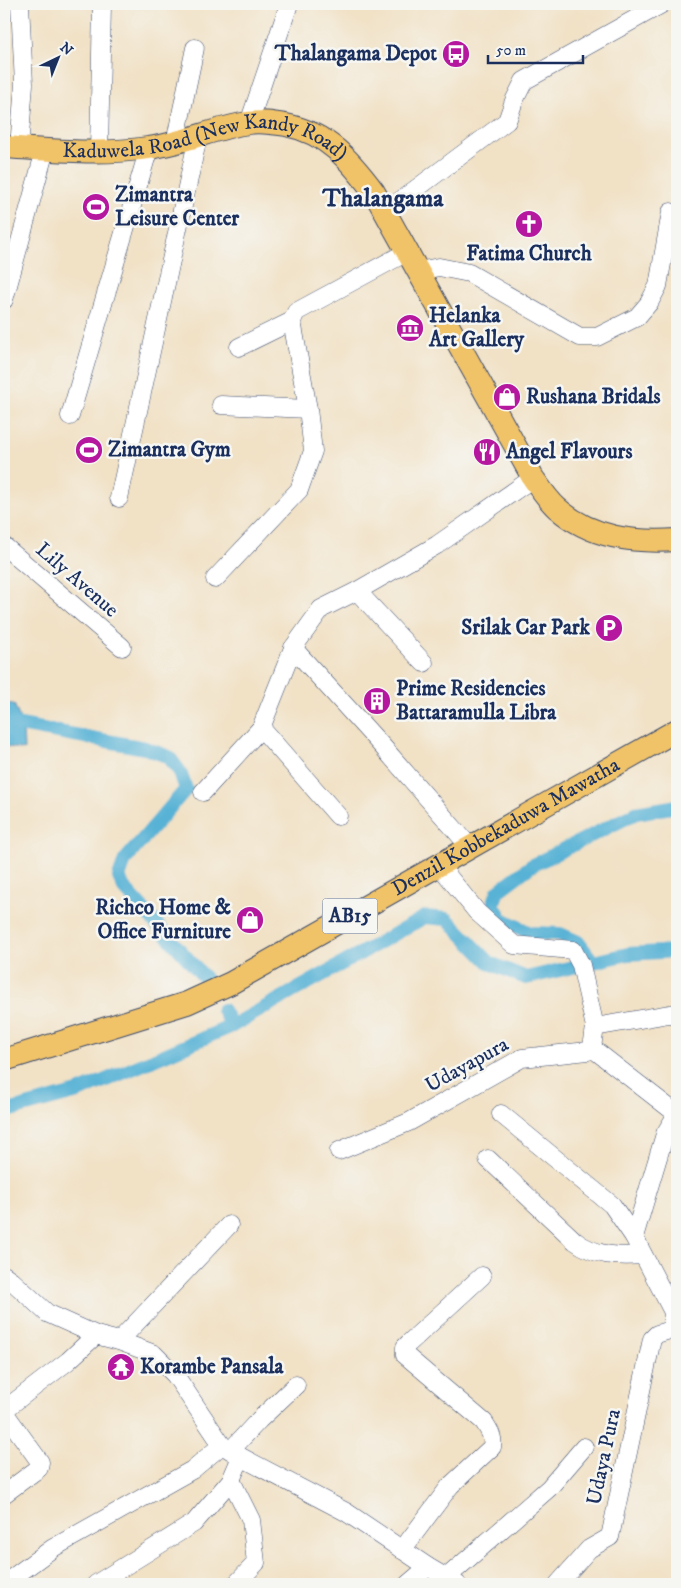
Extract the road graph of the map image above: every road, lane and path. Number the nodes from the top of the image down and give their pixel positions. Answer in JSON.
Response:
{"nodes":[{"id":1,"x":20,"y":4,"type":"edge"},
{"id":2,"x":102,"y":4,"type":"edge"},
{"id":3,"x":289,"y":4,"type":"edge"},
{"id":4,"x":662,"y":4,"type":"edge"},
{"id":5,"x":195,"y":48,"type":"dead end"},
{"id":6,"x":249,"y":123,"type":"junction"},
{"id":7,"x":198,"y":137,"type":"junction"},
{"id":8,"x":175,"y":142,"type":"junction"},
{"id":9,"x":12,"y":148,"type":"edge"},
{"id":10,"x":149,"y":148,"type":"junction"},
{"id":11,"x":45,"y":150,"type":"junction"},
{"id":12,"x":99,"y":152,"type":"junction"},
{"id":13,"x":385,"y":212,"type":"junction"},
{"id":14,"x":672,"y":212,"type":"dead end"},
{"id":15,"x":406,"y":252,"type":"junction"},
{"id":16,"x":418,"y":271,"type":"junction"},
{"id":17,"x":4,"y":300,"type":"edge"},
{"id":18,"x":292,"y":321,"type":"junction"},
{"id":19,"x":239,"y":347,"type":"dead end"},
{"id":20,"x":221,"y":405,"type":"dead end"},
{"id":21,"x":308,"y":409,"type":"junction"},
{"id":22,"x":70,"y":416,"type":"dead end"},
{"id":23,"x":533,"y":478,"type":"junction"},
{"id":24,"x":119,"y":498,"type":"dead end"},
{"id":25,"x":677,"y":540,"type":"edge"},
{"id":26,"x":4,"y":546,"type":"edge"},
{"id":27,"x":215,"y":579,"type":"dead end"},
{"id":28,"x":357,"y":591,"type":"junction"},
{"id":29,"x":122,"y":647,"type":"dead end"},
{"id":30,"x":294,"y":648,"type":"junction"},
{"id":31,"x":424,"y":663,"type":"dead end"},
{"id":32,"x":261,"y":728,"type":"junction"},
{"id":33,"x":677,"y":730,"type":"edge"},
{"id":34,"x":203,"y":792,"type":"dead end"},
{"id":35,"x":338,"y":816,"type":"dead end"},
{"id":36,"x":470,"y":848,"type":"junction"},
{"id":37,"x":439,"y":865,"type":"junction"},
{"id":38,"x":677,"y":1014,"type":"edge"},
{"id":39,"x":595,"y":1027,"type":"junction"},
{"id":40,"x":592,"y":1048,"type":"junction"},
{"id":41,"x":4,"y":1060,"type":"edge"},
{"id":42,"x":501,"y":1114,"type":"dead end"},
{"id":43,"x":677,"y":1114,"type":"edge"},
{"id":44,"x":339,"y":1151,"type":"dead end"},
{"id":45,"x":488,"y":1159,"type":"dead end"},
{"id":46,"x":229,"y":1225,"type":"dead end"},
{"id":47,"x":634,"y":1237,"type":"junction"},
{"id":48,"x":643,"y":1255,"type":"junction"},
{"id":49,"x":4,"y":1275,"type":"edge"},
{"id":50,"x":482,"y":1276,"type":"dead end"},
{"id":51,"x":675,"y":1318,"type":"edge"},
{"id":52,"x":96,"y":1335,"type":"junction"},
{"id":53,"x":119,"y":1341,"type":"junction"},
{"id":54,"x":296,"y":1385,"type":"dead end"},
{"id":55,"x":4,"y":1411,"type":"edge"},
{"id":56,"x":584,"y":1447,"type":"dead end"},
{"id":57,"x":231,"y":1450,"type":"junction"},
{"id":58,"x":231,"y":1480,"type":"junction"},
{"id":59,"x":4,"y":1494,"type":"edge"},
{"id":60,"x":402,"y":1550,"type":"junction"},
{"id":61,"x":428,"y":1567,"type":"junction"},
{"id":62,"x":451,"y":1581,"type":"edge"},
{"id":63,"x":4,"y":1584,"type":"edge"},
{"id":64,"x":96,"y":1584,"type":"edge"},
{"id":65,"x":236,"y":1584,"type":"edge"},
{"id":66,"x":408,"y":1584,"type":"edge"},
{"id":67,"x":558,"y":1584,"type":"edge"}],
"edges":[{"from":1,"to":9,"type":"street"},
{"from":2,"to":12,"type":"street"},
{"from":3,"to":6,"type":"street"},
{"from":4,"to":13,"type":"street"},
{"from":5,"to":8,"type":"street"},
{"from":6,"to":7,"type":"main road","name":"Kaduwela Road (New Kandy Road)"},
{"from":6,"to":13,"type":"main road","name":"Kaduwela Road (New Kandy Road)"},
{"from":7,"to":8,"type":"main road","name":"Kaduwela Road (New Kandy Road)"},
{"from":7,"to":24,"type":"street"},
{"from":8,"to":10,"type":"main road","name":"Kaduwela Road (New Kandy Road)"},
{"from":9,"to":11,"type":"main road","name":"Kaduwela Road (New Kandy Road)"},
{"from":10,"to":12,"type":"main road","name":"Kaduwela Road (New Kandy Road)"},
{"from":10,"to":22,"type":"street"},
{"from":11,"to":12,"type":"main road","name":"Kaduwela Road (New Kandy Road)"},
{"from":11,"to":17,"type":"street"},
{"from":13,"to":15,"type":"main road","name":"Kaduwela Road (New Kandy Road)"},
{"from":14,"to":16,"type":"street"},
{"from":15,"to":16,"type":"main road","name":"Kaduwela Road (New Kandy Road)"},
{"from":15,"to":18,"type":"street"},
{"from":16,"to":23,"type":"main road","name":"Kaduwela Road (New Kandy Road)"},
{"from":18,"to":19,"type":"street"},
{"from":18,"to":21,"type":"street"},
{"from":20,"to":21,"type":"street"},
{"from":21,"to":27,"type":"street"},
{"from":23,"to":25,"type":"main road","name":"Kaduwela Road (New Kandy Road)"},
{"from":23,"to":28,"type":"street"},
{"from":26,"to":29,"type":"street","name":"Lily Avenue"},
{"from":28,"to":30,"type":"street"},
{"from":28,"to":31,"type":"street"},
{"from":30,"to":32,"type":"street"},
{"from":30,"to":36,"type":"street"},
{"from":32,"to":34,"type":"street"},
{"from":32,"to":35,"type":"street"},
{"from":33,"to":36,"type":"main road","name":"Denzil Kobbekaduwa Mawatha","number":"AB15"},
{"from":36,"to":37,"type":"main road","name":"Denzil Kobbekaduwa Mawatha","number":"AB15"},
{"from":37,"to":39,"type":"street"},
{"from":37,"to":41,"type":"main road","name":"Denzil Kobbekaduwa Mawatha","number":"AB15"},
{"from":38,"to":39,"type":"street"},
{"from":39,"to":40,"type":"street"},
{"from":40,"to":43,"type":"street"},
{"from":40,"to":44,"type":"street","name":"Udayapura"},
{"from":42,"to":47,"type":"street"},
{"from":43,"to":47,"type":"street"},
{"from":45,"to":48,"type":"street"},
{"from":46,"to":53,"type":"street"},
{"from":47,"to":48,"type":"street"},
{"from":48,"to":51,"type":"street"},
{"from":49,"to":52,"type":"street"},
{"from":50,"to":60,"type":"street"},
{"from":51,"to":67,"type":"street","name":"Udaya Pura"},
{"from":52,"to":53,"type":"street"},
{"from":52,"to":55,"type":"street"},
{"from":53,"to":57,"type":"street"},
{"from":54,"to":57,"type":"street"},
{"from":55,"to":59,"type":"street"},
{"from":56,"to":62,"type":"street"},
{"from":57,"to":58,"type":"street"},
{"from":57,"to":60,"type":"street"},
{"from":57,"to":63,"type":"street"},
{"from":58,"to":64,"type":"street"},
{"from":58,"to":65,"type":"street"},
{"from":60,"to":61,"type":"street"},
{"from":61,"to":62,"type":"street"},
{"from":61,"to":66,"type":"street"}]}
